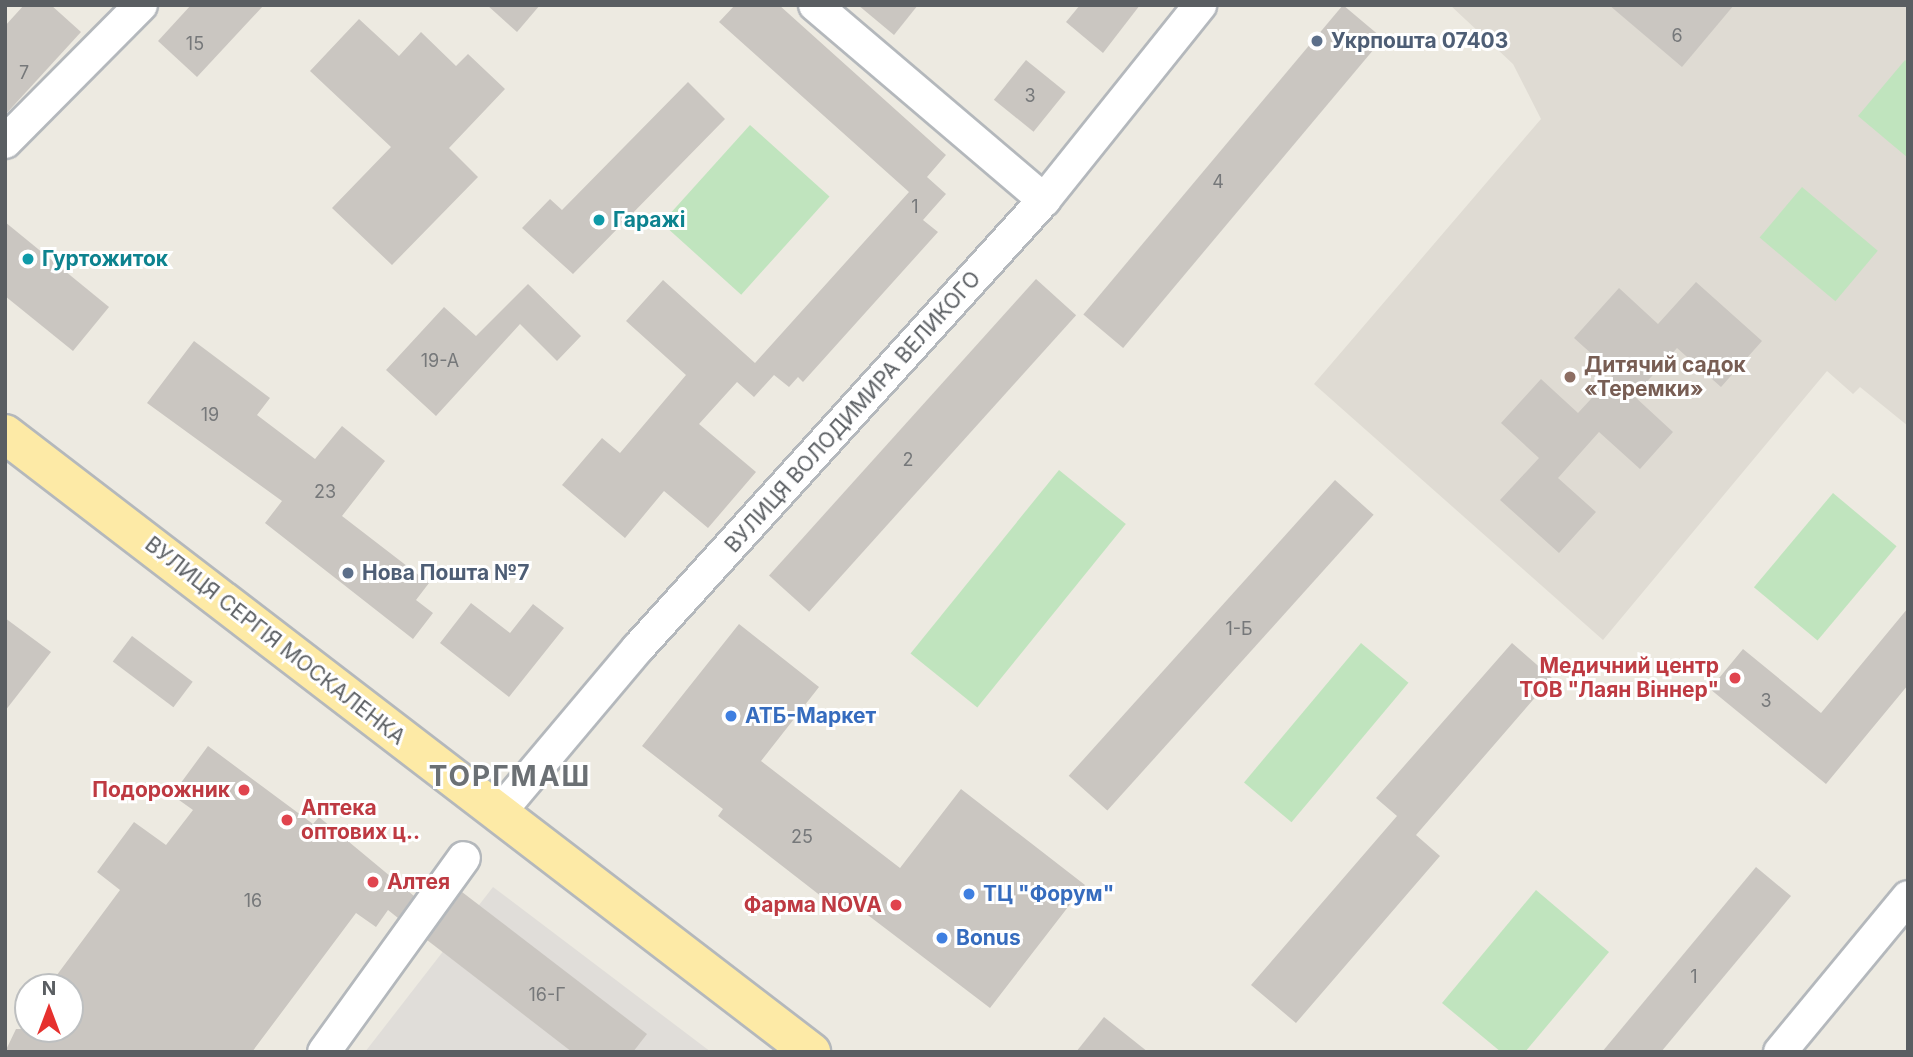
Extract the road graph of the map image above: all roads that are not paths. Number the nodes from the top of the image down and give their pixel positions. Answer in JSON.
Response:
{"nodes":[{"id":1,"x":141,"y":5,"type":"edge"},
{"id":2,"x":815,"y":5,"type":"edge"},
{"id":3,"x":1200,"y":5,"type":"edge"},
{"id":4,"x":5,"y":142,"type":"edge"},
{"id":5,"x":1044,"y":200,"type":"junction"},
{"id":6,"x":5,"y":435,"type":"edge"},
{"id":7,"x":499,"y":813,"type":"junction"},
{"id":8,"x":464,"y":858,"type":"dead end"},
{"id":9,"x":1908,"y":897,"type":"edge"},
{"id":10,"x":324,"y":1052,"type":"edge"},
{"id":11,"x":811,"y":1052,"type":"edge"},
{"id":12,"x":1780,"y":1052,"type":"edge"}],
"edges":[{"from":1,"to":4,"type":"street"},
{"from":2,"to":5,"type":"street"},
{"from":3,"to":5,"type":"street","name":"ВУЛИЦЯ ВОЛОДИМИРА ВЕЛИКОГО"},
{"from":5,"to":7,"type":"street","name":"ВУЛИЦЯ ВОЛОДИМИРА ВЕЛИКОГО"},
{"from":6,"to":7,"type":"main road","name":"ВУЛИЦЯ СЕРГІЯ МОСКАЛЕНКА"},
{"from":7,"to":11,"type":"main road","name":"ВУЛИЦЯ СЕРГІЯ МОСКАЛЕНКА"},
{"from":8,"to":10,"type":"street"},
{"from":9,"to":12,"type":"street"}]}
